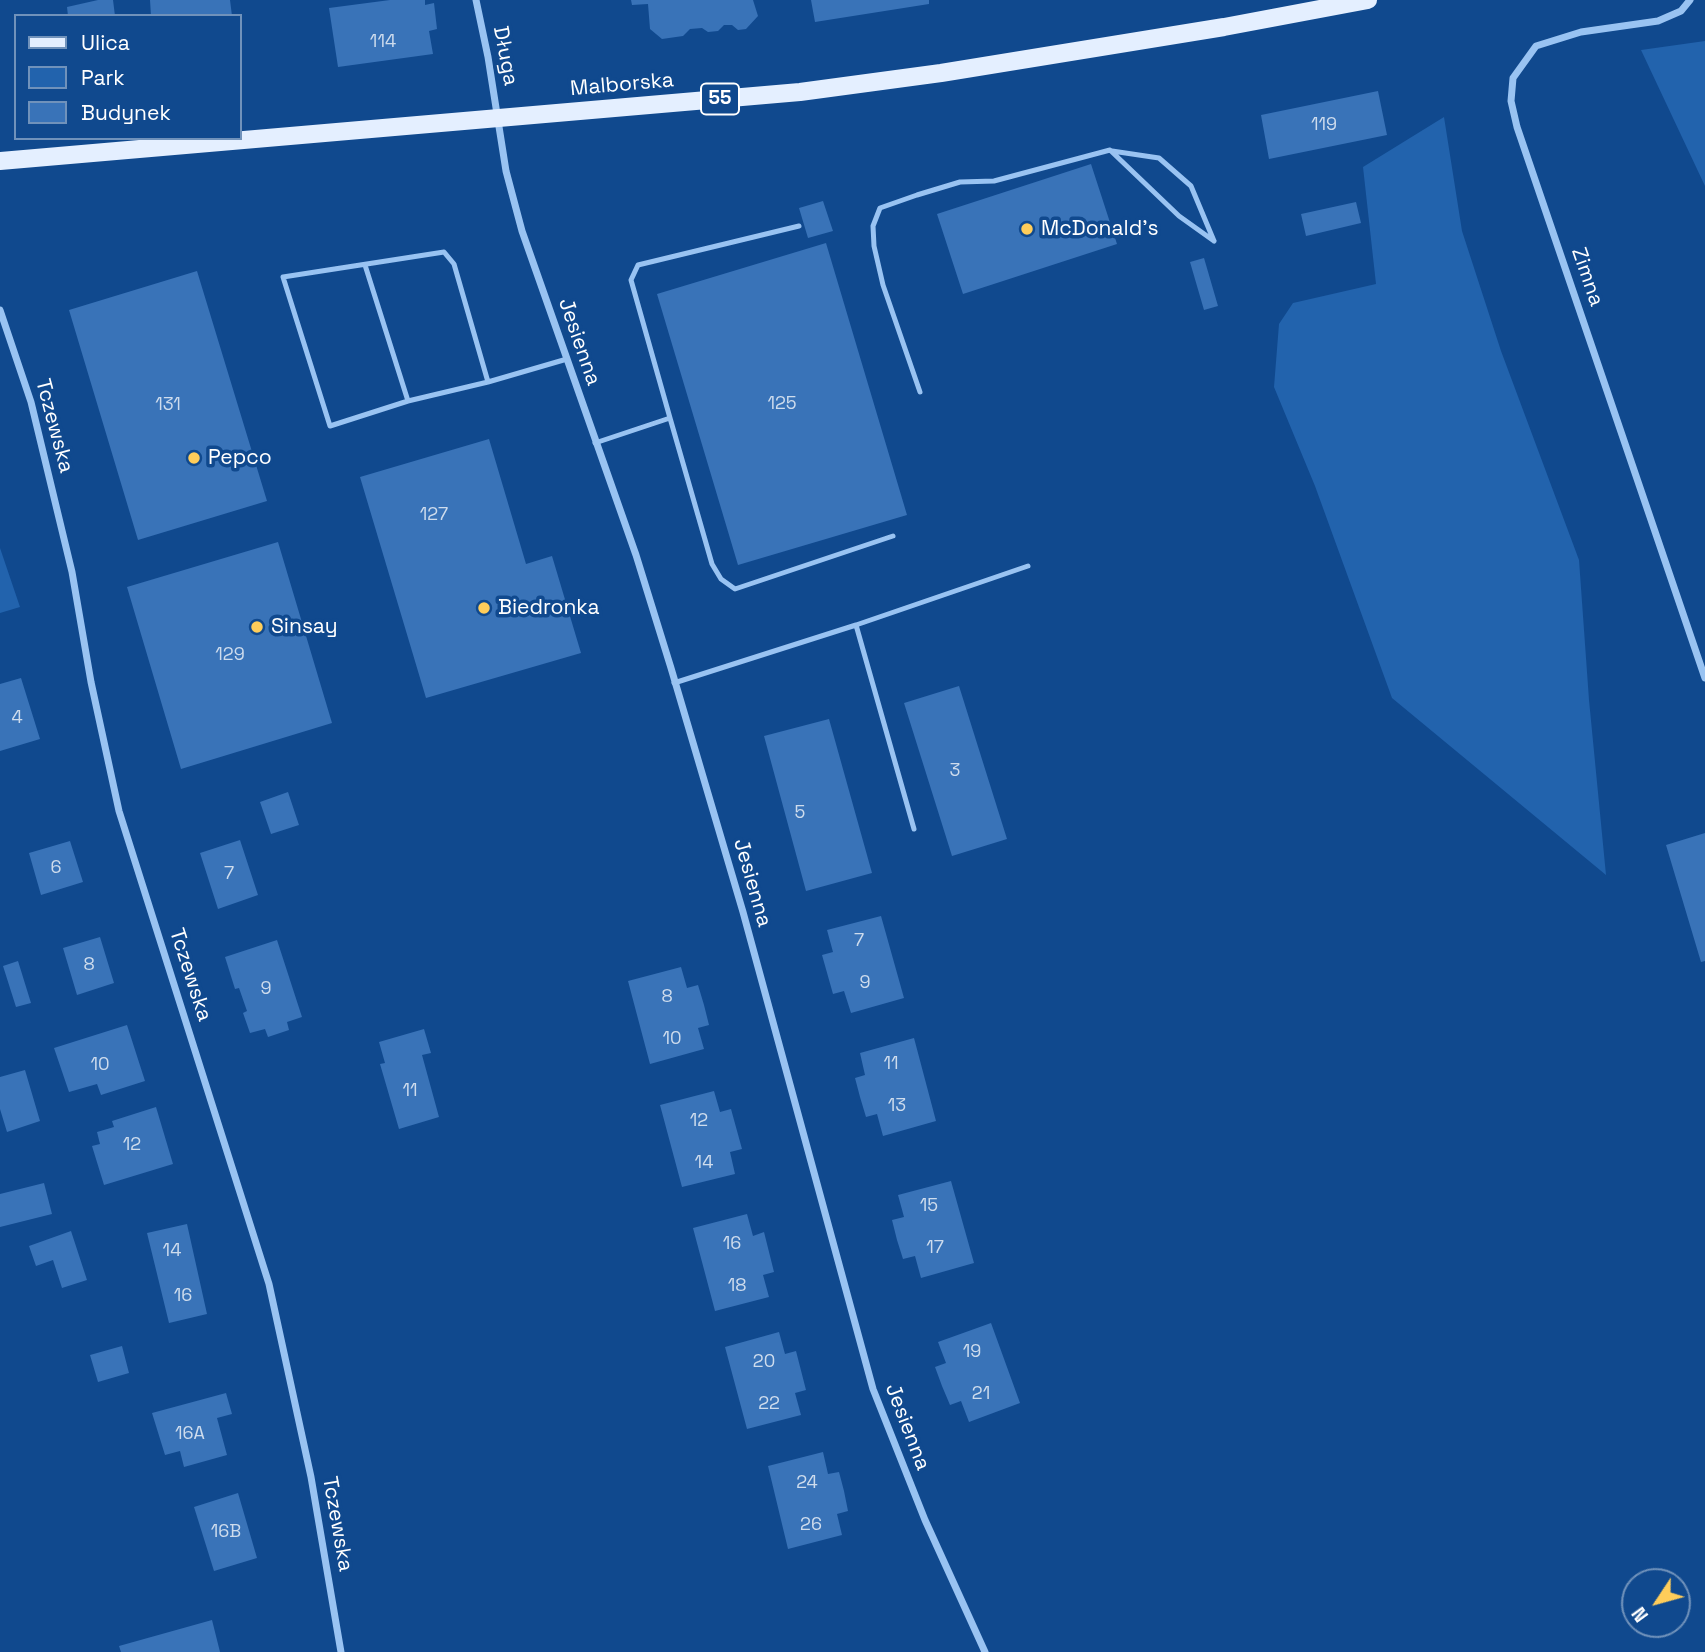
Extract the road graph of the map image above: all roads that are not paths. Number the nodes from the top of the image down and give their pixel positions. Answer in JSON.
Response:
{"nodes":[{"id":1,"x":476,"y":0,"type":"edge"},
{"id":2,"x":1368,"y":0,"type":"edge"},
{"id":3,"x":1690,"y":0,"type":"edge"},
{"id":4,"x":498,"y":119,"type":"junction"},
{"id":5,"x":1110,"y":150,"type":"junction"},
{"id":6,"x":0,"y":161,"type":"edge"},
{"id":7,"x":799,"y":226,"type":"dead end"},
{"id":8,"x":365,"y":265,"type":"junction"},
{"id":9,"x":0,"y":310,"type":"edge"},
{"id":10,"x":567,"y":359,"type":"junction"},
{"id":11,"x":488,"y":382,"type":"junction"},
{"id":12,"x":920,"y":392,"type":"dead end"},
{"id":13,"x":408,"y":401,"type":"junction"},
{"id":14,"x":670,"y":418,"type":"junction"},
{"id":15,"x":596,"y":443,"type":"junction"},
{"id":16,"x":893,"y":536,"type":"dead end"},
{"id":17,"x":1028,"y":566,"type":"dead end"},
{"id":18,"x":856,"y":625,"type":"junction"},
{"id":19,"x":1705,"y":678,"type":"edge"},
{"id":20,"x":674,"y":683,"type":"junction"},
{"id":21,"x":914,"y":829,"type":"dead end"},
{"id":22,"x":341,"y":1652,"type":"edge"},
{"id":23,"x":985,"y":1652,"type":"edge"}],
"edges":[{"from":1,"to":4,"type":"street","name":"Długa"},
{"from":2,"to":4,"type":"main road","name":"Malborska","number":"55"},
{"from":3,"to":19,"type":"street","name":"Zimna"},
{"from":4,"to":6,"type":"main road","name":"Malborska","number":"55"},
{"from":4,"to":10,"type":"street","name":"Jesienna"},
{"from":5,"to":5,"type":"lane"},
{"from":5,"to":12,"type":"lane"},
{"from":7,"to":14,"type":"lane"},
{"from":8,"to":11,"type":"lane"},
{"from":8,"to":13,"type":"lane"},
{"from":8,"to":13,"type":"lane"},
{"from":9,"to":22,"type":"street","name":"Tczewska"},
{"from":10,"to":11,"type":"lane"},
{"from":10,"to":15,"type":"street","name":"Jesienna"},
{"from":11,"to":13,"type":"lane"},
{"from":14,"to":15,"type":"lane"},
{"from":14,"to":16,"type":"lane"},
{"from":15,"to":20,"type":"street","name":"Jesienna"},
{"from":17,"to":18,"type":"lane"},
{"from":18,"to":20,"type":"lane"},
{"from":18,"to":21,"type":"lane"},
{"from":20,"to":23,"type":"street","name":"Jesienna"}]}
